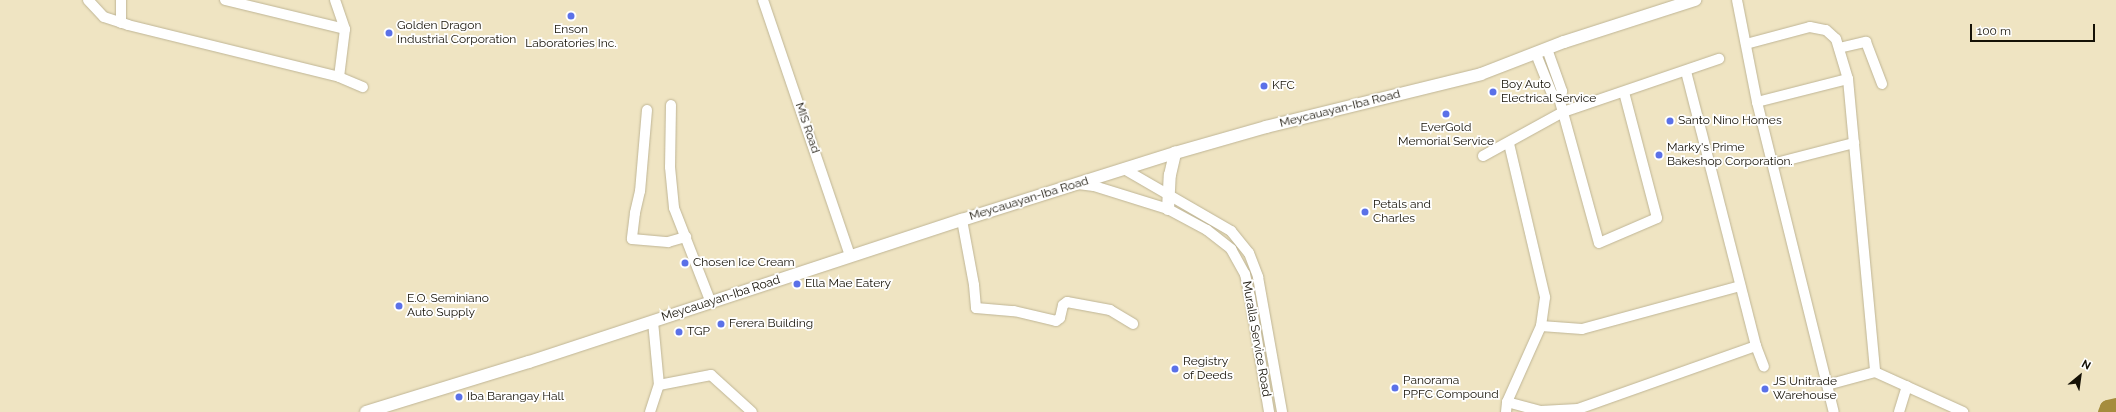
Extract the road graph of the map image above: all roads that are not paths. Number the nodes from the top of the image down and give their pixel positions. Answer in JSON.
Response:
{"nodes":[{"id":1,"x":88,"y":0,"type":"edge"},
{"id":2,"x":121,"y":0,"type":"edge"},
{"id":3,"x":225,"y":0,"type":"edge"},
{"id":4,"x":335,"y":0,"type":"edge"},
{"id":5,"x":763,"y":0,"type":"edge"},
{"id":6,"x":1696,"y":0,"type":"edge"},
{"id":7,"x":1737,"y":0,"type":"edge"},
{"id":8,"x":121,"y":22,"type":"junction"},
{"id":9,"x":345,"y":30,"type":"junction"},
{"id":10,"x":1746,"y":44,"type":"junction"},
{"id":11,"x":1839,"y":48,"type":"junction"},
{"id":12,"x":1542,"y":52,"type":"junction"},
{"id":13,"x":1719,"y":59,"type":"dead end"},
{"id":14,"x":1555,"y":72,"type":"junction"},
{"id":15,"x":1686,"y":72,"type":"junction"},
{"id":16,"x":1545,"y":76,"type":"junction"},
{"id":17,"x":339,"y":78,"type":"junction"},
{"id":18,"x":1848,"y":79,"type":"junction"},
{"id":19,"x":1882,"y":84,"type":"dead end"},
{"id":20,"x":363,"y":87,"type":"dead end"},
{"id":21,"x":1624,"y":92,"type":"junction"},
{"id":22,"x":1559,"y":98,"type":"junction"},
{"id":23,"x":1757,"y":102,"type":"junction"},
{"id":24,"x":671,"y":106,"type":"dead end"},
{"id":25,"x":646,"y":110,"type":"dead end"},
{"id":26,"x":1563,"y":112,"type":"junction"},
{"id":27,"x":1509,"y":143,"type":"junction"},
{"id":28,"x":1854,"y":144,"type":"junction"},
{"id":29,"x":1175,"y":153,"type":"junction"},
{"id":30,"x":1483,"y":156,"type":"dead end"},
{"id":31,"x":1772,"y":164,"type":"junction"},
{"id":32,"x":1124,"y":169,"type":"junction"},
{"id":33,"x":1076,"y":184,"type":"junction"},
{"id":34,"x":1169,"y":196,"type":"junction"},
{"id":35,"x":1168,"y":209,"type":"junction"},
{"id":36,"x":962,"y":220,"type":"junction"},
{"id":37,"x":686,"y":238,"type":"junction"},
{"id":38,"x":850,"y":256,"type":"junction"},
{"id":39,"x":1740,"y":286,"type":"junction"},
{"id":40,"x":711,"y":303,"type":"junction"},
{"id":41,"x":653,"y":322,"type":"junction"},
{"id":42,"x":1133,"y":324,"type":"dead end"},
{"id":43,"x":1541,"y":326,"type":"junction"},
{"id":44,"x":1756,"y":346,"type":"junction"},
{"id":45,"x":1764,"y":366,"type":"dead end"},
{"id":46,"x":1875,"y":372,"type":"junction"},
{"id":47,"x":659,"y":385,"type":"junction"},
{"id":48,"x":1827,"y":385,"type":"junction"},
{"id":49,"x":1907,"y":386,"type":"junction"},
{"id":50,"x":1506,"y":407,"type":"edge"},
{"id":51,"x":366,"y":412,"type":"edge"},
{"id":52,"x":650,"y":412,"type":"edge"},
{"id":53,"x":752,"y":412,"type":"edge"},
{"id":54,"x":1269,"y":412,"type":"edge"},
{"id":55,"x":1282,"y":412,"type":"edge"},
{"id":56,"x":1834,"y":412,"type":"edge"},
{"id":57,"x":1899,"y":412,"type":"edge"},
{"id":58,"x":1963,"y":412,"type":"edge"}],
"edges":[{"from":1,"to":8,"type":"street"},
{"from":2,"to":8,"type":"street"},
{"from":3,"to":9,"type":"street"},
{"from":4,"to":9,"type":"street"},
{"from":5,"to":38,"type":"street","name":"MIS Road"},
{"from":6,"to":12,"type":"main road","name":"Meycauayan-Iba Road"},
{"from":7,"to":10,"type":"street"},
{"from":8,"to":17,"type":"street"},
{"from":9,"to":17,"type":"street"},
{"from":10,"to":11,"type":"street"},
{"from":10,"to":23,"type":"street"},
{"from":11,"to":18,"type":"street"},
{"from":11,"to":19,"type":"street"},
{"from":12,"to":14,"type":"street"},
{"from":12,"to":16,"type":"street"},
{"from":12,"to":29,"type":"main road","name":"Meycauayan-Iba Road"},
{"from":13,"to":15,"type":"street"},
{"from":14,"to":16,"type":"street"},
{"from":14,"to":22,"type":"street"},
{"from":15,"to":21,"type":"street"},
{"from":15,"to":39,"type":"street"},
{"from":16,"to":22,"type":"street"},
{"from":17,"to":20,"type":"street"},
{"from":18,"to":23,"type":"street"},
{"from":18,"to":28,"type":"street"},
{"from":21,"to":26,"type":"street"},
{"from":21,"to":26,"type":"street"},
{"from":22,"to":26,"type":"street"},
{"from":23,"to":31,"type":"street"},
{"from":24,"to":37,"type":"street"},
{"from":25,"to":37,"type":"street"},
{"from":26,"to":27,"type":"street"},
{"from":27,"to":30,"type":"street"},
{"from":27,"to":43,"type":"street"},
{"from":28,"to":31,"type":"street"},
{"from":28,"to":46,"type":"street"},
{"from":29,"to":32,"type":"main road","name":"Meycauayan-Iba Road"},
{"from":29,"to":34,"type":"main road"},
{"from":31,"to":48,"type":"street"},
{"from":32,"to":33,"type":"main road","name":"Meycauayan-Iba Road"},
{"from":32,"to":34,"type":"street","name":"Muralla Service Road"},
{"from":33,"to":35,"type":"street","name":"Muralla Service Road"},
{"from":33,"to":36,"type":"main road","name":"Meycauayan-Iba Road"},
{"from":34,"to":35,"type":"main road"},
{"from":34,"to":55,"type":"street","name":"Muralla Service Road"},
{"from":35,"to":54,"type":"street","name":"Muralla Service Road"},
{"from":36,"to":38,"type":"main road","name":"Meycauayan-Iba Road"},
{"from":36,"to":42,"type":"street"},
{"from":37,"to":40,"type":"street"},
{"from":38,"to":40,"type":"main road","name":"Meycauayan-Iba Road"},
{"from":39,"to":43,"type":"street"},
{"from":39,"to":44,"type":"street"},
{"from":40,"to":41,"type":"main road","name":"Meycauayan-Iba Road"},
{"from":41,"to":47,"type":"street"},
{"from":41,"to":51,"type":"main road","name":"Meycauayan-Iba Road"},
{"from":43,"to":50,"type":"street"},
{"from":44,"to":45,"type":"street"},
{"from":44,"to":50,"type":"street"},
{"from":46,"to":48,"type":"street"},
{"from":46,"to":49,"type":"street"},
{"from":47,"to":52,"type":"street"},
{"from":47,"to":53,"type":"street"},
{"from":48,"to":56,"type":"street"},
{"from":49,"to":57,"type":"street"},
{"from":49,"to":58,"type":"street"}]}
